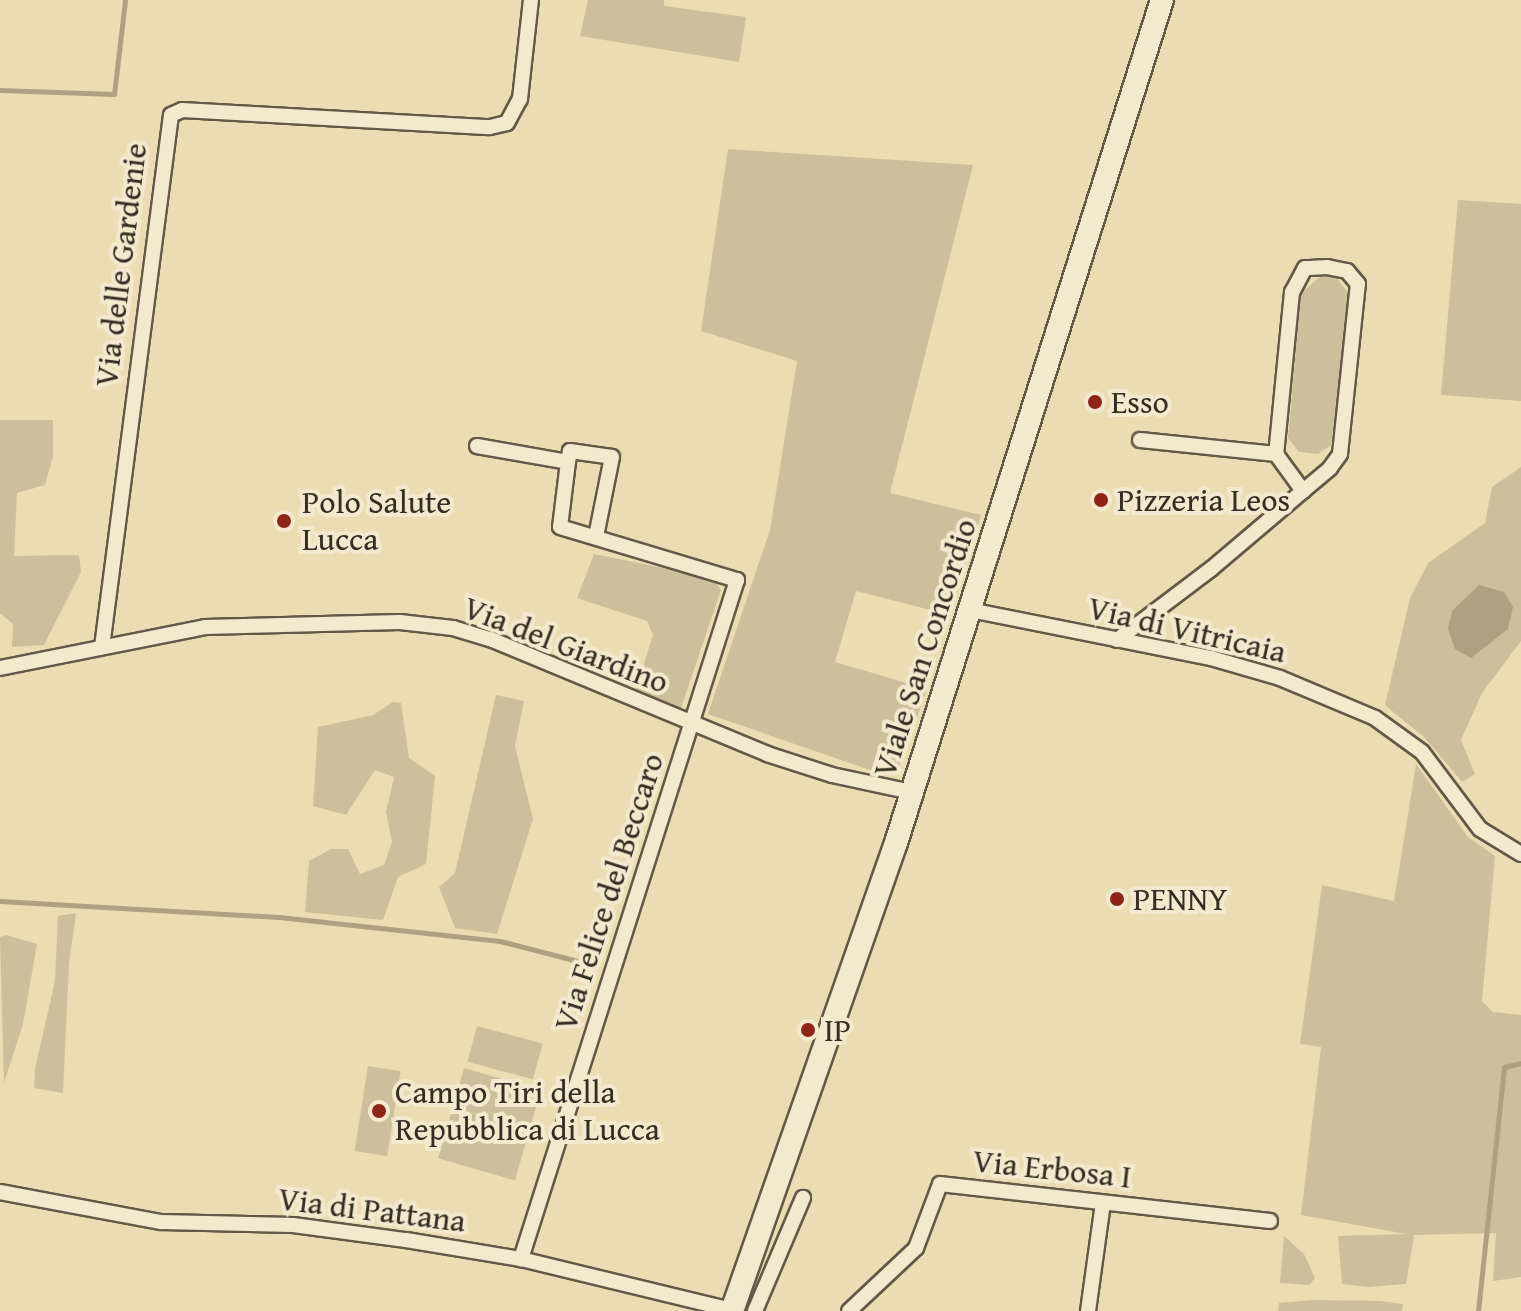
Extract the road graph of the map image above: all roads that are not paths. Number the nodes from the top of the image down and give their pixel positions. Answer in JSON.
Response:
{"nodes":[{"id":1,"x":531,"y":0,"type":"edge"},
{"id":2,"x":1162,"y":0,"type":"edge"},
{"id":3,"x":1140,"y":440,"type":"dead end"},
{"id":4,"x":477,"y":446,"type":"dead end"},
{"id":5,"x":1276,"y":454,"type":"junction"},
{"id":6,"x":568,"y":462,"type":"junction"},
{"id":7,"x":1303,"y":491,"type":"junction"},
{"id":8,"x":596,"y":536,"type":"junction"},
{"id":9,"x":970,"y":610,"type":"junction"},
{"id":10,"x":1117,"y":640,"type":"junction"},
{"id":11,"x":102,"y":647,"type":"junction"},
{"id":12,"x":0,"y":668,"type":"edge"},
{"id":13,"x":692,"y":724,"type":"junction"},
{"id":14,"x":912,"y":792,"type":"junction"},
{"id":15,"x":1521,"y":854,"type":"edge"},
{"id":16,"x":0,"y":1192,"type":"edge"},
{"id":17,"x":803,"y":1198,"type":"dead end"},
{"id":18,"x":1103,"y":1203,"type":"junction"},
{"id":19,"x":1270,"y":1221,"type":"dead end"},
{"id":20,"x":521,"y":1259,"type":"junction"},
{"id":21,"x":739,"y":1311,"type":"edge"},
{"id":22,"x":849,"y":1311,"type":"edge"},
{"id":23,"x":1088,"y":1311,"type":"edge"}],
"edges":[{"from":1,"to":11,"type":"street","name":"Via delle Gardenie"},
{"from":2,"to":9,"type":"main road","name":"Viale San Concordio"},
{"from":3,"to":5,"type":"street"},
{"from":4,"to":6,"type":"street"},
{"from":5,"to":7,"type":"street"},
{"from":5,"to":7,"type":"street"},
{"from":6,"to":8,"type":"street"},
{"from":6,"to":8,"type":"street"},
{"from":7,"to":10,"type":"street"},
{"from":8,"to":13,"type":"street"},
{"from":9,"to":10,"type":"street","name":"Via di Vitricaia"},
{"from":9,"to":14,"type":"main road","name":"Viale San Concordio"},
{"from":10,"to":15,"type":"street","name":"Via di Vitricaia"},
{"from":11,"to":12,"type":"street","name":"Via del Giardino"},
{"from":11,"to":13,"type":"street","name":"Via del Giardino"},
{"from":13,"to":14,"type":"street","name":"Via del Giardino"},
{"from":13,"to":20,"type":"street","name":"Via Felice del Beccaro"},
{"from":14,"to":21,"type":"main road","name":"Viale San Concordio"},
{"from":16,"to":20,"type":"street","name":"Via di Pattana"},
{"from":17,"to":21,"type":"street"},
{"from":18,"to":19,"type":"street","name":"Via Erbosa I"},
{"from":18,"to":22,"type":"street","name":"Via Erbosa I"},
{"from":18,"to":23,"type":"street"},
{"from":20,"to":21,"type":"street","name":"Via di Pattana"}]}
